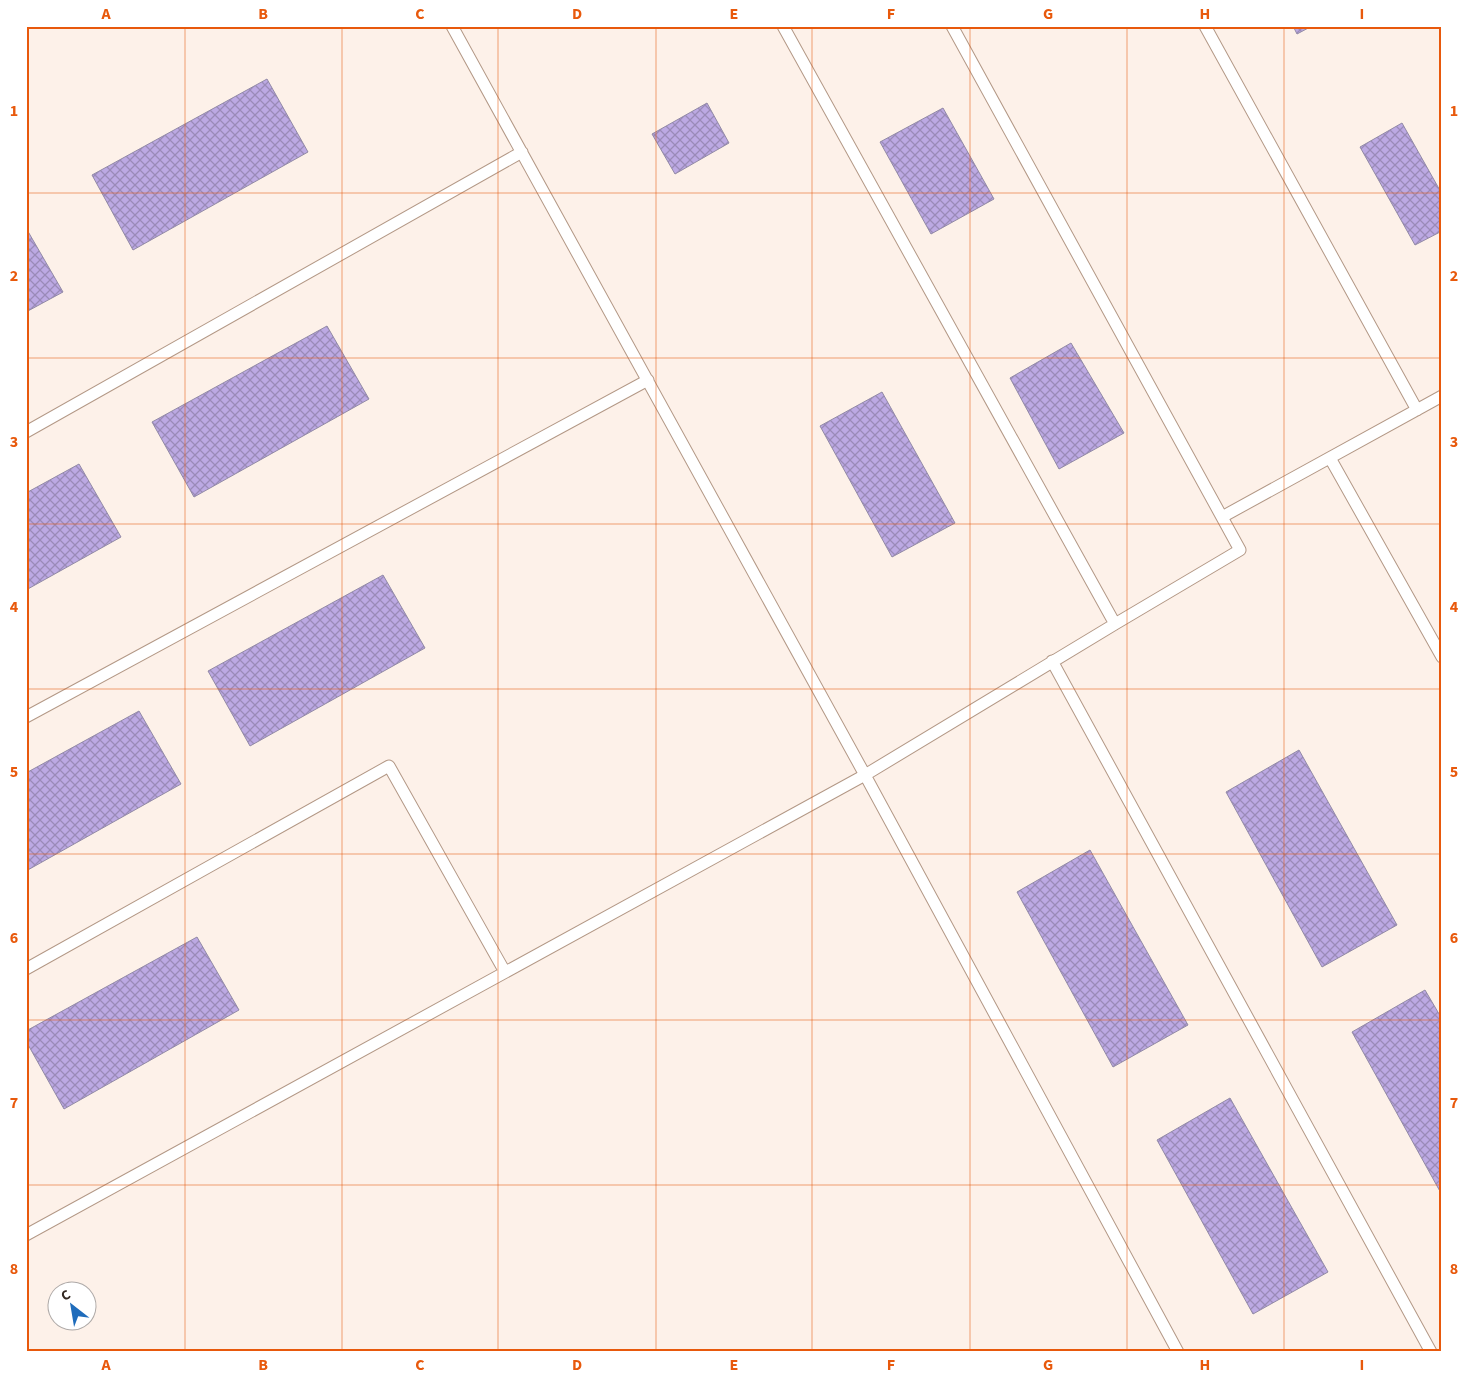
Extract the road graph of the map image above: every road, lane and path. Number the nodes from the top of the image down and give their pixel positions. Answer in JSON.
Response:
{"nodes":[{"id":1,"x":452,"y":26,"type":"edge"},
{"id":2,"x":783,"y":26,"type":"edge"},
{"id":3,"x":952,"y":26,"type":"edge"},
{"id":4,"x":1205,"y":26,"type":"edge"},
{"id":5,"x":522,"y":152,"type":"junction"},
{"id":6,"x":648,"y":380,"type":"junction"},
{"id":7,"x":1442,"y":396,"type":"edge"},
{"id":8,"x":1417,"y":410,"type":"junction"},
{"id":9,"x":26,"y":432,"type":"edge"},
{"id":10,"x":1330,"y":458,"type":"junction"},
{"id":11,"x":1222,"y":517,"type":"junction"},
{"id":12,"x":1114,"y":624,"type":"junction"},
{"id":13,"x":1442,"y":657,"type":"edge"},
{"id":14,"x":1052,"y":662,"type":"junction"},
{"id":15,"x":26,"y":717,"type":"edge"},
{"id":16,"x":865,"y":775,"type":"junction"},
{"id":17,"x":26,"y":969,"type":"edge"},
{"id":18,"x":506,"y":972,"type":"junction"},
{"id":19,"x":26,"y":1235,"type":"edge"},
{"id":20,"x":1178,"y":1352,"type":"edge"},
{"id":21,"x":1431,"y":1352,"type":"edge"}],
"edges":[{"from":1,"to":5,"type":"lane"},
{"from":2,"to":12,"type":"lane"},
{"from":3,"to":11,"type":"lane"},
{"from":4,"to":8,"type":"lane"},
{"from":5,"to":6,"type":"lane"},
{"from":5,"to":9,"type":"lane"},
{"from":6,"to":15,"type":"lane"},
{"from":6,"to":16,"type":"lane"},
{"from":7,"to":8,"type":"lane"},
{"from":8,"to":10,"type":"lane"},
{"from":10,"to":11,"type":"lane"},
{"from":10,"to":13,"type":"lane"},
{"from":11,"to":12,"type":"lane"},
{"from":12,"to":14,"type":"lane"},
{"from":14,"to":16,"type":"lane"},
{"from":14,"to":21,"type":"lane"},
{"from":16,"to":18,"type":"lane"},
{"from":16,"to":20,"type":"lane"},
{"from":17,"to":18,"type":"lane"},
{"from":18,"to":19,"type":"lane"}]}
